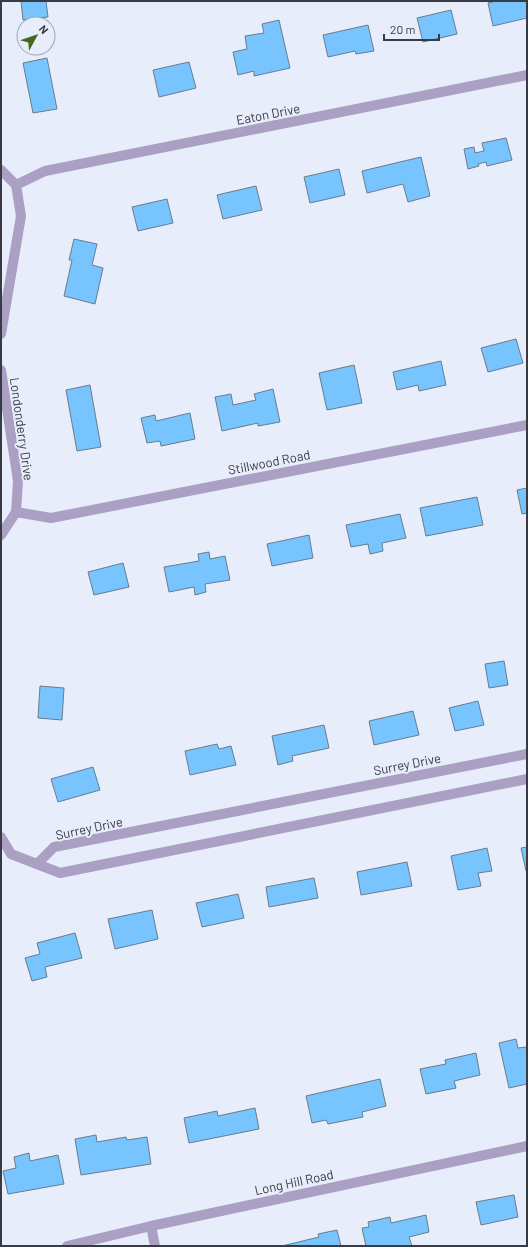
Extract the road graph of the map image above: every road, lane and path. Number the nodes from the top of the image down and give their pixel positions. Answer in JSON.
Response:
{"nodes":[{"id":1,"x":527,"y":75,"type":"edge"},
{"id":2,"x":1,"y":170,"type":"edge"},
{"id":3,"x":16,"y":185,"type":"junction"},
{"id":4,"x":1,"y":334,"type":"edge"},
{"id":5,"x":1,"y":370,"type":"edge"},
{"id":6,"x":527,"y":425,"type":"edge"},
{"id":7,"x":16,"y":512,"type":"junction"},
{"id":8,"x":1,"y":536,"type":"edge"},
{"id":9,"x":527,"y":754,"type":"edge"},
{"id":10,"x":527,"y":780,"type":"edge"},
{"id":11,"x":1,"y":837,"type":"edge"},
{"id":12,"x":37,"y":864,"type":"junction"},
{"id":13,"x":527,"y":1146,"type":"edge"},
{"id":14,"x":151,"y":1226,"type":"junction"},
{"id":15,"x":67,"y":1246,"type":"edge"},
{"id":16,"x":155,"y":1246,"type":"edge"}],
"edges":[{"from":1,"to":3,"type":"street","name":"Eaton Drive"},
{"from":2,"to":3,"type":"street"},
{"from":3,"to":4,"type":"street"},
{"from":5,"to":7,"type":"street","name":"Londonderry Drive"},
{"from":6,"to":7,"type":"street","name":"Stillwood Road"},
{"from":7,"to":8,"type":"street","name":"Londonderry Drive"},
{"from":9,"to":12,"type":"street","name":"Surrey Drive"},
{"from":10,"to":12,"type":"street"},
{"from":11,"to":12,"type":"street"},
{"from":13,"to":14,"type":"street","name":"Long Hill Road"},
{"from":14,"to":15,"type":"street","name":"Long Hill Road"},
{"from":14,"to":16,"type":"street"}]}
